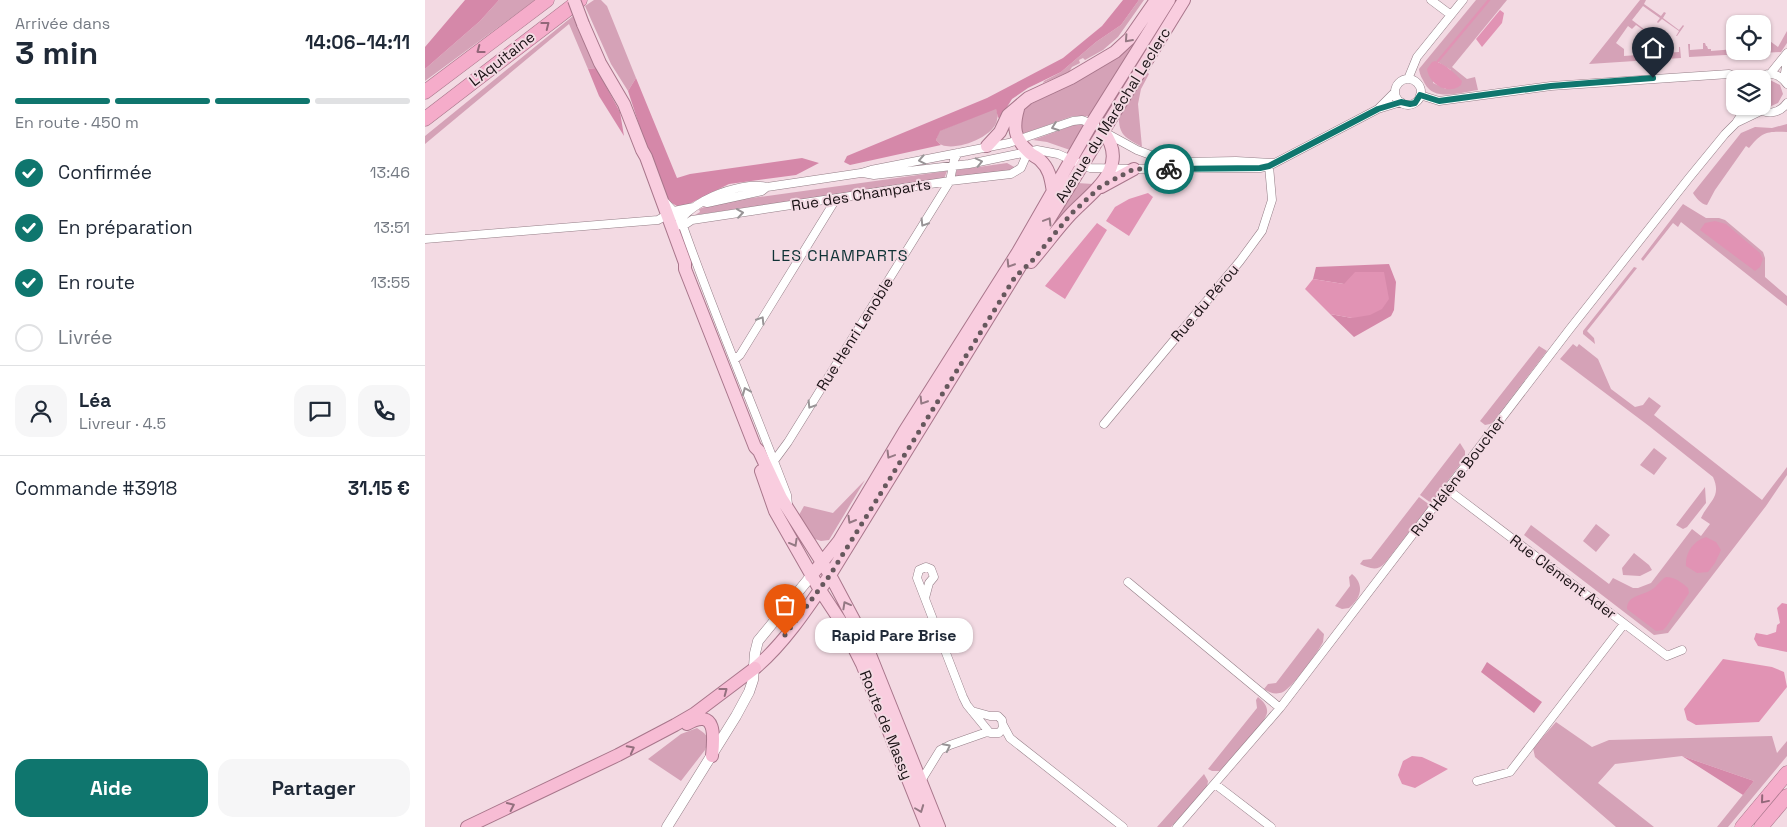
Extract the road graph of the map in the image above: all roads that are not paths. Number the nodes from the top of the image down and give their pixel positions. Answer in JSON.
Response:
{"nodes":[{"id":1,"x":547,"y":0,"type":"edge"},
{"id":2,"x":573,"y":0,"type":"edge"},
{"id":3,"x":580,"y":0,"type":"edge"},
{"id":4,"x":1156,"y":0,"type":"edge"},
{"id":5,"x":1169,"y":0,"type":"edge"},
{"id":6,"x":1184,"y":0,"type":"edge"},
{"id":7,"x":1431,"y":0,"type":"edge"},
{"id":8,"x":1463,"y":0,"type":"edge"},
{"id":9,"x":1451,"y":15,"type":"junction"},
{"id":10,"x":1787,"y":53,"type":"edge"},
{"id":11,"x":1787,"y":59,"type":"edge"},
{"id":12,"x":1771,"y":73,"type":"edge"},
{"id":13,"x":1726,"y":74,"type":"edge"},
{"id":14,"x":1771,"y":74,"type":"edge"},
{"id":15,"x":1408,"y":79,"type":"junction"},
{"id":16,"x":1785,"y":82,"type":"edge"},
{"id":17,"x":425,"y":92,"type":"edge"},
{"id":18,"x":1395,"y":92,"type":"junction"},
{"id":19,"x":1420,"y":95,"type":"junction"},
{"id":20,"x":1401,"y":102,"type":"junction"},
{"id":21,"x":1786,"y":104,"type":"edge"},
{"id":22,"x":1019,"y":106,"type":"junction"},
{"id":23,"x":1378,"y":109,"type":"junction"},
{"id":24,"x":1771,"y":111,"type":"edge"},
{"id":25,"x":1741,"y":115,"type":"edge"},
{"id":26,"x":1748,"y":115,"type":"edge"},
{"id":27,"x":425,"y":119,"type":"edge"},
{"id":28,"x":1093,"y":123,"type":"junction"},
{"id":29,"x":1736,"y":123,"type":"junction"},
{"id":30,"x":1103,"y":131,"type":"junction"},
{"id":31,"x":1019,"y":140,"type":"junction"},
{"id":32,"x":987,"y":146,"type":"junction"},
{"id":33,"x":642,"y":150,"type":"junction"},
{"id":34,"x":1028,"y":152,"type":"junction"},
{"id":35,"x":958,"y":153,"type":"junction"},
{"id":36,"x":1077,"y":163,"type":"junction"},
{"id":37,"x":1271,"y":165,"type":"junction"},
{"id":38,"x":952,"y":166,"type":"junction"},
{"id":39,"x":1111,"y":169,"type":"junction"},
{"id":40,"x":1134,"y":169,"type":"junction"},
{"id":41,"x":861,"y":173,"type":"junction"},
{"id":42,"x":950,"y":181,"type":"junction"},
{"id":43,"x":1101,"y":186,"type":"junction"},
{"id":44,"x":1053,"y":192,"type":"junction"},
{"id":45,"x":836,"y":199,"type":"junction"},
{"id":46,"x":696,"y":206,"type":"junction"},
{"id":47,"x":668,"y":215,"type":"junction"},
{"id":48,"x":679,"y":226,"type":"junction"},
{"id":49,"x":425,"y":240,"type":"edge"},
{"id":50,"x":685,"y":269,"type":"junction"},
{"id":51,"x":1015,"y":277,"type":"junction"},
{"id":52,"x":734,"y":360,"type":"junction"},
{"id":53,"x":1104,"y":424,"type":"dead end"},
{"id":54,"x":755,"y":447,"type":"junction"},
{"id":55,"x":774,"y":461,"type":"junction"},
{"id":56,"x":880,"y":482,"type":"junction"},
{"id":57,"x":1447,"y":488,"type":"junction"},
{"id":58,"x":789,"y":509,"type":"junction"},
{"id":59,"x":822,"y":563,"type":"junction"},
{"id":60,"x":830,"y":575,"type":"junction"},
{"id":61,"x":811,"y":576,"type":"junction"},
{"id":62,"x":918,"y":580,"type":"junction"},
{"id":63,"x":1128,"y":582,"type":"dead end"},
{"id":64,"x":929,"y":583,"type":"junction"},
{"id":65,"x":820,"y":590,"type":"junction"},
{"id":66,"x":925,"y":598,"type":"junction"},
{"id":67,"x":1624,"y":624,"type":"junction"},
{"id":68,"x":1682,"y":650,"type":"dead end"},
{"id":69,"x":755,"y":668,"type":"junction"},
{"id":70,"x":1280,"y":708,"type":"junction"},
{"id":71,"x":972,"y":711,"type":"junction"},
{"id":72,"x":990,"y":716,"type":"junction"},
{"id":73,"x":675,"y":725,"type":"junction"},
{"id":74,"x":1003,"y":726,"type":"junction"},
{"id":75,"x":986,"y":729,"type":"junction"},
{"id":76,"x":996,"y":734,"type":"junction"},
{"id":77,"x":1010,"y":738,"type":"junction"},
{"id":78,"x":712,"y":756,"type":"junction"},
{"id":79,"x":1787,"y":773,"type":"edge"},
{"id":80,"x":921,"y":781,"type":"junction"},
{"id":81,"x":1477,"y":781,"type":"dead end"},
{"id":82,"x":1215,"y":784,"type":"junction"},
{"id":83,"x":1787,"y":796,"type":"edge"},
{"id":84,"x":467,"y":827,"type":"edge"},
{"id":85,"x":667,"y":827,"type":"edge"},
{"id":86,"x":927,"y":827,"type":"edge"},
{"id":87,"x":939,"y":827,"type":"edge"},
{"id":88,"x":1123,"y":827,"type":"edge"},
{"id":89,"x":1177,"y":827,"type":"edge"},
{"id":90,"x":1271,"y":827,"type":"edge"},
{"id":91,"x":1742,"y":827,"type":"edge"},
{"id":92,"x":1761,"y":827,"type":"edge"}],
"edges":[{"from":1,"to":17,"type":"highway","name":"L'Aquitaine","one_way":true},
{"from":2,"to":33,"type":"main road","bridge":true},
{"from":27,"to":3,"type":"highway","name":"L'Aquitaine","one_way":true},
{"from":4,"to":22,"type":"main road","one_way":true},
{"from":5,"to":28,"type":"main road","name":"Avenue du Maréchal Leclerc"},
{"from":6,"to":30,"type":"main road","name":"Avenue du Maréchal Leclerc"},
{"from":7,"to":9,"type":"street"},
{"from":8,"to":9,"type":"street"},
{"from":9,"to":15,"type":"street"},
{"from":10,"to":12,"type":"street"},
{"from":11,"to":16,"type":"street"},
{"from":13,"to":19,"type":"street"},
{"from":14,"to":16,"type":"street"},
{"from":15,"to":18,"type":"street"},
{"from":15,"to":19,"type":"street"},
{"from":18,"to":20,"type":"street"},
{"from":18,"to":23,"type":"street"},
{"from":19,"to":20,"type":"street"},
{"from":20,"to":23,"type":"street"},
{"from":21,"to":24,"type":"street","name":"Rue Hélène Boucher"},
{"from":22,"to":31,"type":"main road"},
{"from":22,"to":32,"type":"main road"},
{"from":23,"to":37,"type":"street"},
{"from":25,"to":29,"type":"street","name":"Rue Hélène Boucher"},
{"from":26,"to":29,"type":"street","name":"Rue Hélène Boucher"},
{"from":28,"to":30,"type":"street"},
{"from":28,"to":31,"type":"street","name":"Rue des Champarts","one_way":true},
{"from":28,"to":36,"type":"main road","name":"Avenue du Maréchal Leclerc"},
{"from":29,"to":57,"type":"street","name":"Rue Hélène Boucher"},
{"from":30,"to":36,"type":"main road","name":"Avenue du Maréchal Leclerc"},
{"from":30,"to":37,"type":"street"},
{"from":30,"to":39,"type":"main road"},
{"from":31,"to":32,"type":"street","name":"Rue des Champarts"},
{"from":31,"to":34,"type":"main road"},
{"from":32,"to":35,"type":"street","name":"Rue des Champarts"},
{"from":33,"to":47,"type":"main road"},
{"from":33,"to":47,"type":"main road"},
{"from":34,"to":36,"type":"street","name":"Rue des Champarts"},
{"from":38,"to":34,"type":"street","name":"Rue des Champarts","one_way":true},
{"from":34,"to":42,"type":"street","name":"Rue des Champarts"},
{"from":34,"to":44,"type":"main road"},
{"from":35,"to":38,"type":"street"},
{"from":35,"to":41,"type":"street","name":"Rue des Champarts","one_way":true},
{"from":36,"to":39,"type":"street"},
{"from":36,"to":44,"type":"main road","name":"Avenue du Maréchal Leclerc"},
{"from":51,"to":36,"type":"main road","name":"Avenue du Maréchal Leclerc","one_way":true},
{"from":37,"to":40,"type":"street"},
{"from":37,"to":53,"type":"street","name":"Rue du Pérou"},
{"from":38,"to":41,"type":"street","name":"Rue des Champarts"},
{"from":38,"to":42,"type":"street"},
{"from":39,"to":40,"type":"street"},
{"from":39,"to":43,"type":"main road"},
{"from":40,"to":43,"type":"main road"},
{"from":41,"to":46,"type":"street","name":"Rue des Champarts"},
{"from":42,"to":45,"type":"street","name":"Rue des Champarts"},
{"from":42,"to":55,"type":"street","name":"Rue Henri Lenoble","one_way":true},
{"from":43,"to":51,"type":"main road"},
{"from":44,"to":56,"type":"main road","name":"Avenue du Maréchal Leclerc","one_way":true},
{"from":48,"to":45,"type":"street","name":"Rue des Champarts","one_way":true},
{"from":52,"to":45,"type":"street","one_way":true},
{"from":46,"to":47,"type":"street","name":"Rue des Champarts"},
{"from":46,"to":48,"type":"street","name":"Rue des Champarts"},
{"from":47,"to":48,"type":"main road"},
{"from":47,"to":49,"type":"street","name":"Rue des Champarts"},
{"from":47,"to":50,"type":"main road"},
{"from":48,"to":50,"type":"main road"},
{"from":48,"to":52,"type":"street","name":"Route de Massy"},
{"from":50,"to":54,"type":"main road"},
{"from":51,"to":56,"type":"main road","name":"Avenue du Maréchal Leclerc"},
{"from":55,"to":52,"type":"street","name":"Route de Massy","one_way":true},
{"from":54,"to":58,"type":"main road","name":"Route de Massy"},
{"from":54,"to":61,"type":"main road","name":"Route de Massy","one_way":true},
{"from":55,"to":58,"type":"street","name":"Route de Massy"},
{"from":56,"to":59,"type":"main road","one_way":true},
{"from":56,"to":60,"type":"main road"},
{"from":57,"to":67,"type":"street","name":"Rue Clément Ader"},
{"from":57,"to":70,"type":"street","name":"Rue Hélène Boucher"},
{"from":58,"to":59,"type":"main road","name":"Route de Massy"},
{"from":59,"to":60,"type":"main road","name":"Route de Massy"},
{"from":59,"to":61,"type":"main road"},
{"from":60,"to":65,"type":"main road"},
{"from":80,"to":60,"type":"main road","name":"Route de Massy","one_way":true},
{"from":61,"to":65,"type":"main road","name":"Route de Massy"},
{"from":61,"to":69,"type":"street"},
{"from":62,"to":64,"type":"street"},
{"from":62,"to":64,"type":"street"},
{"from":62,"to":66,"type":"street"},
{"from":63,"to":70,"type":"street"},
{"from":64,"to":66,"type":"street"},
{"from":65,"to":69,"type":"main road"},
{"from":65,"to":86,"type":"main road","name":"Route de Massy","one_way":true},
{"from":66,"to":71,"type":"street"},
{"from":67,"to":68,"type":"street","name":"Rue Clément Ader"},
{"from":67,"to":81,"type":"street"},
{"from":73,"to":69,"type":"highway","one_way":true},
{"from":69,"to":78,"type":"street"},
{"from":70,"to":82,"type":"street","name":"Rue Hélène Boucher"},
{"from":71,"to":72,"type":"street"},
{"from":71,"to":75,"type":"street"},
{"from":72,"to":74,"type":"street"},
{"from":72,"to":75,"type":"street"},
{"from":73,"to":78,"type":"highway"},
{"from":84,"to":73,"type":"highway","one_way":true},
{"from":74,"to":76,"type":"street"},
{"from":74,"to":77,"type":"street"},
{"from":75,"to":76,"type":"street"},
{"from":80,"to":75,"type":"street","one_way":true},
{"from":76,"to":77,"type":"street"},
{"from":77,"to":88,"type":"street"},
{"from":78,"to":85,"type":"street"},
{"from":79,"to":91,"type":"highway","one_way":true},
{"from":80,"to":87,"type":"main road","name":"Route de Massy"},
{"from":82,"to":89,"type":"street","name":"Rue Hélène Boucher"},
{"from":82,"to":90,"type":"street"},
{"from":83,"to":92,"type":"highway"}]}
